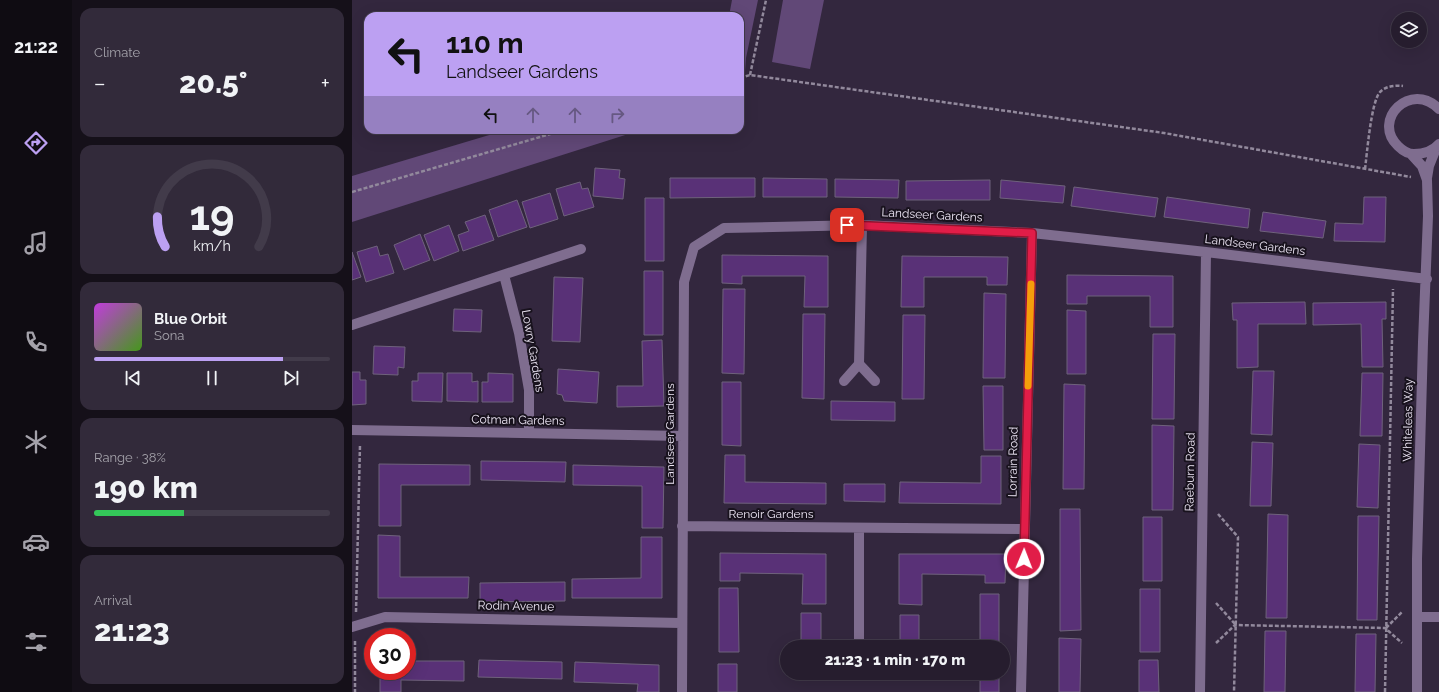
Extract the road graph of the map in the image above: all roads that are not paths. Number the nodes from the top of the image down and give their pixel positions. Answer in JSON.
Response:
{"nodes":[{"id":1,"x":1439,"y":109,"type":"edge"},
{"id":2,"x":1438,"y":145,"type":"edge"},
{"id":3,"x":1411,"y":154,"type":"junction"},
{"id":4,"x":1427,"y":180,"type":"junction"},
{"id":5,"x":862,"y":225,"type":"junction"},
{"id":6,"x":1032,"y":233,"type":"junction"},
{"id":7,"x":581,"y":249,"type":"dead end"},
{"id":8,"x":1206,"y":252,"type":"junction"},
{"id":9,"x":504,"y":275,"type":"junction"},
{"id":10,"x":1426,"y":279,"type":"junction"},
{"id":11,"x":352,"y":325,"type":"edge"},
{"id":12,"x":859,"y":364,"type":"junction"},
{"id":13,"x":844,"y":381,"type":"dead end"},
{"id":14,"x":874,"y":381,"type":"dead end"},
{"id":15,"x":356,"y":430,"type":"edge"},
{"id":16,"x":529,"y":433,"type":"junction"},
{"id":17,"x":683,"y":436,"type":"junction"},
{"id":18,"x":682,"y":526,"type":"junction"},
{"id":19,"x":859,"y":528,"type":"junction"},
{"id":20,"x":1025,"y":529,"type":"junction"},
{"id":21,"x":1417,"y":617,"type":"junction"},
{"id":22,"x":1439,"y":617,"type":"edge"},
{"id":23,"x":681,"y":623,"type":"junction"},
{"id":24,"x":354,"y":627,"type":"edge"},
{"id":25,"x":859,"y":640,"type":"edge"},
{"id":26,"x":682,"y":692,"type":"edge"},
{"id":27,"x":1021,"y":692,"type":"edge"},
{"id":28,"x":1200,"y":692,"type":"edge"},
{"id":29,"x":1417,"y":692,"type":"edge"}],
"edges":[{"from":1,"to":3,"type":"street","name":"Whiteleas Way"},
{"from":2,"to":3,"type":"street"},
{"from":2,"to":4,"type":"street"},
{"from":3,"to":4,"type":"street","name":"Whiteleas Way"},
{"from":4,"to":10,"type":"street","name":"Whiteleas Way"},
{"from":5,"to":6,"type":"street","name":"Landseer Gardens"},
{"from":5,"to":12,"type":"street"},
{"from":5,"to":17,"type":"street","name":"Landseer Gardens"},
{"from":6,"to":8,"type":"street","name":"Landseer Gardens"},
{"from":6,"to":20,"type":"street","name":"Lorrain Road"},
{"from":7,"to":9,"type":"street"},
{"from":8,"to":10,"type":"street","name":"Landseer Gardens"},
{"from":8,"to":28,"type":"street","name":"Raeburn Road"},
{"from":9,"to":11,"type":"street"},
{"from":9,"to":16,"type":"street","name":"Lowry Gardens"},
{"from":10,"to":21,"type":"street","name":"Whiteleas Way"},
{"from":12,"to":13,"type":"street"},
{"from":12,"to":14,"type":"street"},
{"from":15,"to":16,"type":"street","name":"Cotman Gardens"},
{"from":16,"to":17,"type":"street","name":"Cotman Gardens"},
{"from":17,"to":18,"type":"street","name":"Landseer Gardens"},
{"from":18,"to":19,"type":"street","name":"Renoir Gardens"},
{"from":18,"to":23,"type":"street","name":"Landseer Gardens"},
{"from":19,"to":20,"type":"street","name":"Renoir Gardens"},
{"from":19,"to":25,"type":"street"},
{"from":20,"to":27,"type":"street","name":"Lorrain Road"},
{"from":21,"to":22,"type":"street"},
{"from":21,"to":29,"type":"street","name":"Whiteleas Way"},
{"from":23,"to":24,"type":"street","name":"Rodin Avenue"},
{"from":23,"to":26,"type":"street","name":"Landseer Gardens"}]}
